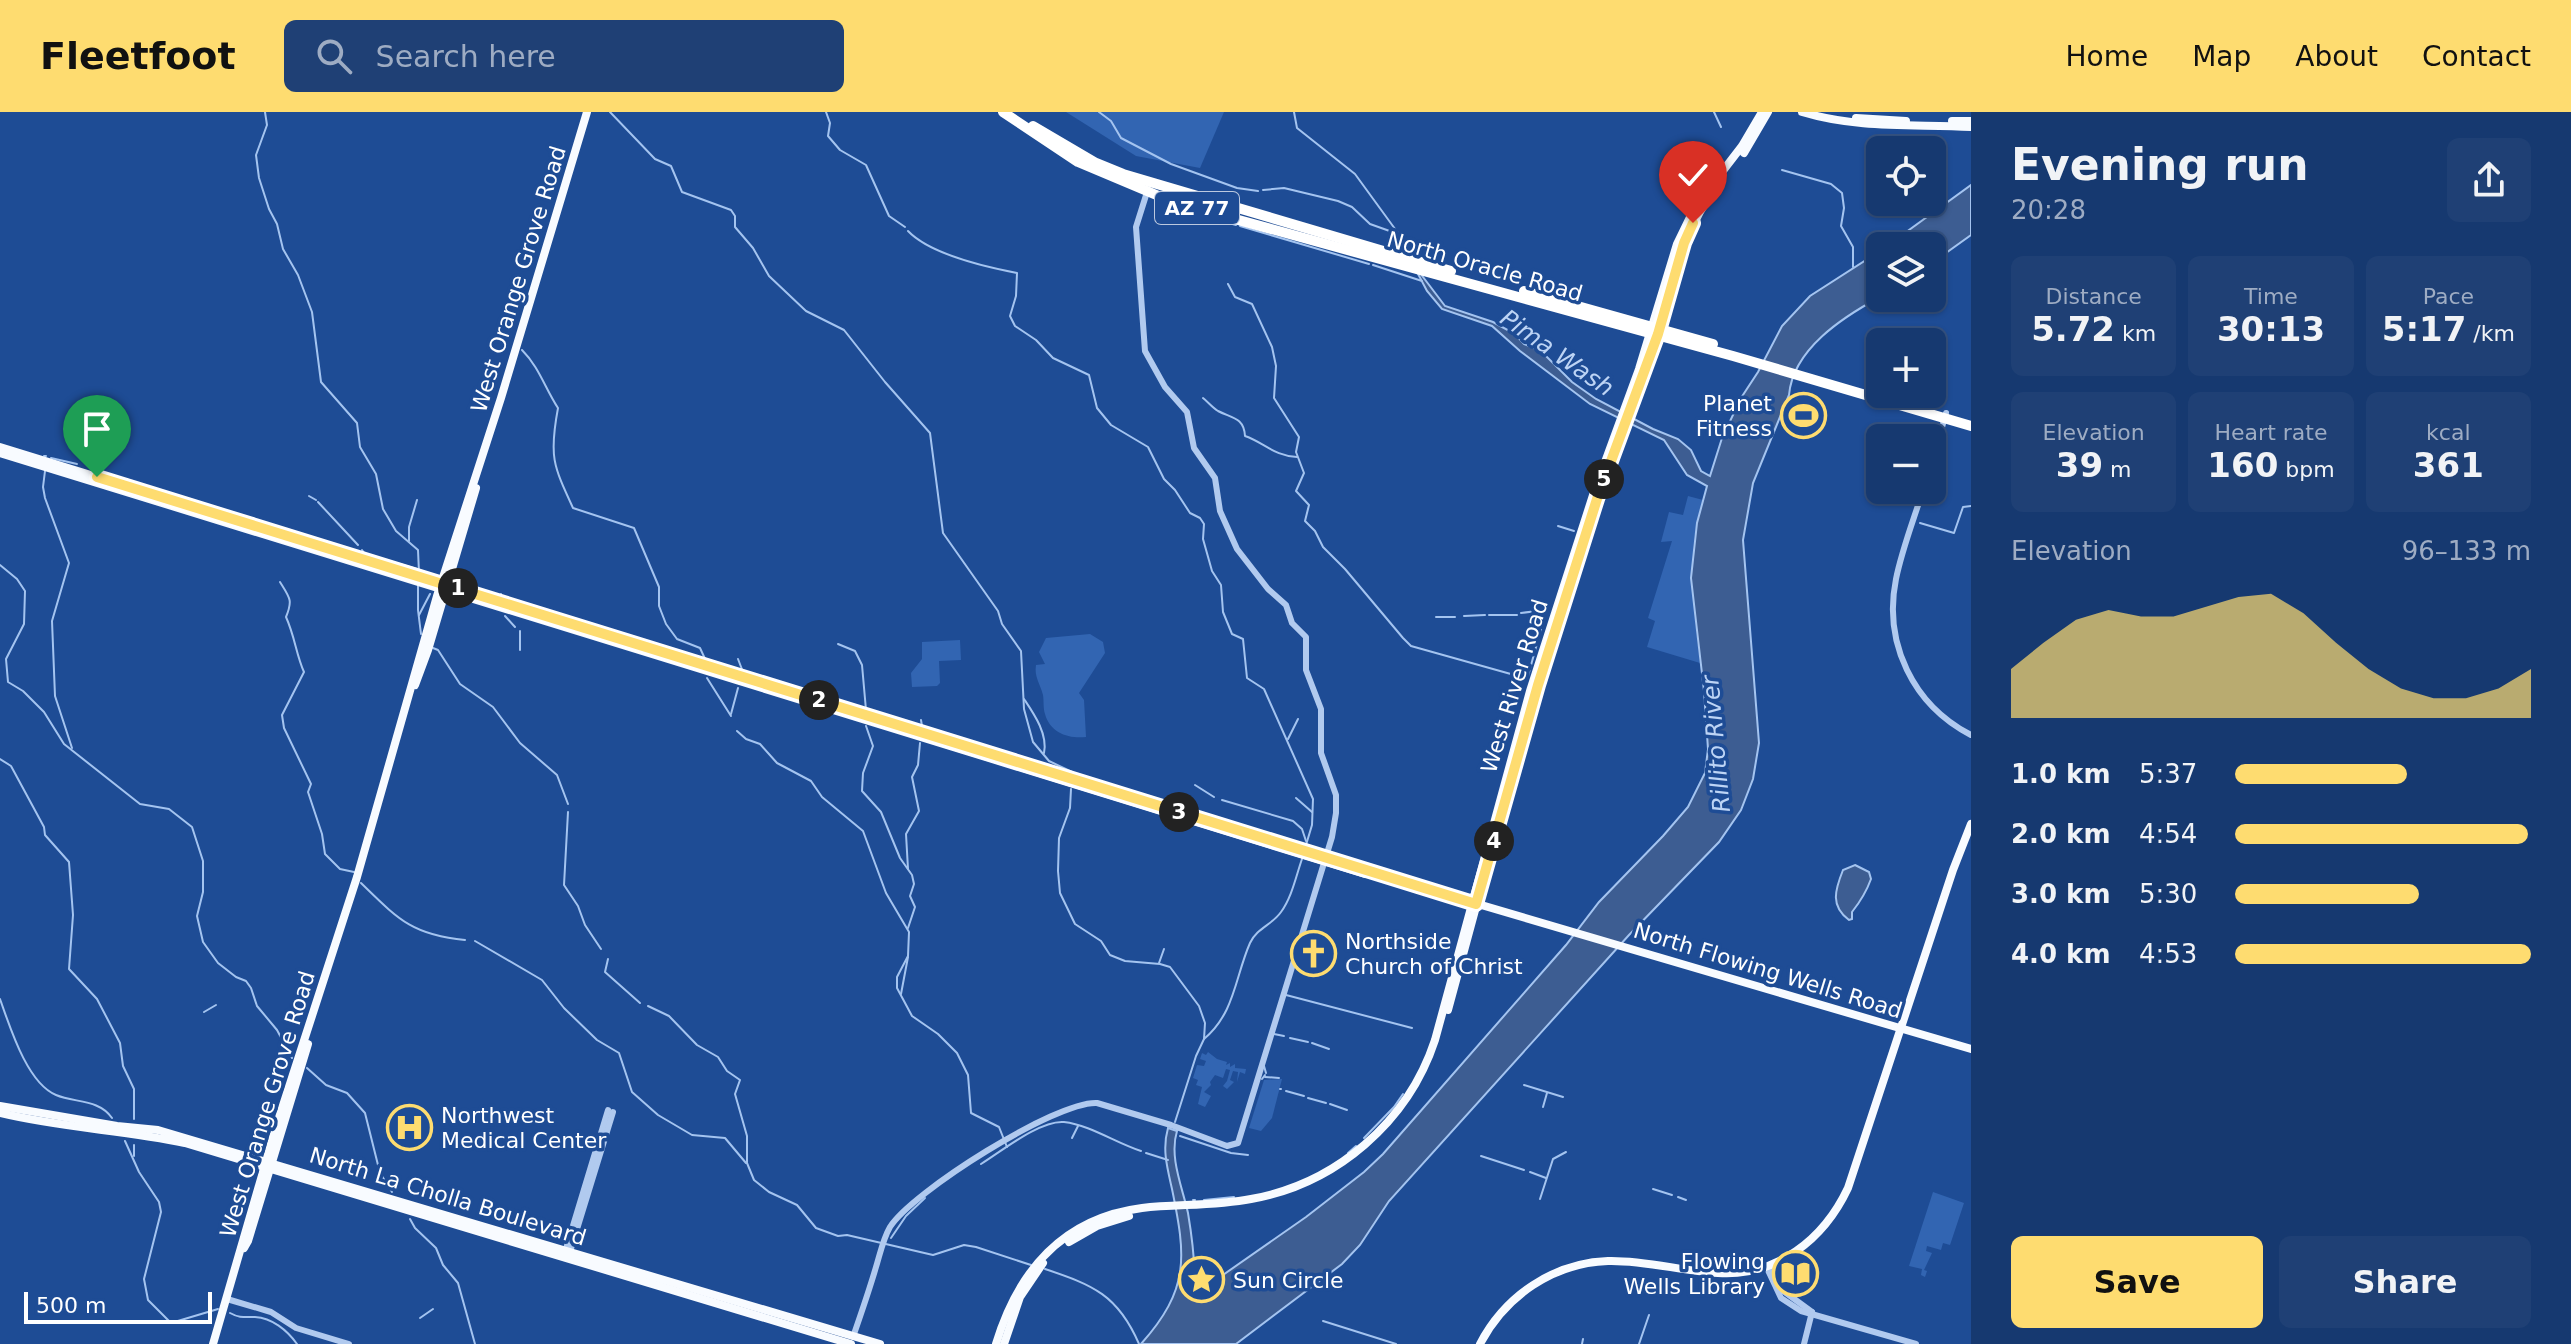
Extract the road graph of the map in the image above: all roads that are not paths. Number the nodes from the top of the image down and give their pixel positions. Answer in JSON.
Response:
{"nodes":[{"id":1,"x":587,"y":112,"type":"edge"},
{"id":2,"x":1003,"y":112,"type":"edge"},
{"id":3,"x":1014,"y":112,"type":"edge"},
{"id":4,"x":1762,"y":112,"type":"edge"},
{"id":5,"x":1768,"y":112,"type":"edge"},
{"id":6,"x":1802,"y":112,"type":"edge"},
{"id":7,"x":1819,"y":112,"type":"edge"},
{"id":8,"x":1971,"y":124,"type":"edge"},
{"id":9,"x":1753,"y":134,"type":"junction"},
{"id":10,"x":1148,"y":187,"type":"junction"},
{"id":11,"x":1655,"y":331,"type":"junction"},
{"id":12,"x":1761,"y":360,"type":"junction"},
{"id":13,"x":1796,"y":371,"type":"junction"},
{"id":14,"x":1808,"y":378,"type":"junction"},
{"id":15,"x":1840,"y":381,"type":"junction"},
{"id":16,"x":1866,"y":389,"type":"edge"},
{"id":17,"x":1925,"y":408,"type":"edge"},
{"id":18,"x":1946,"y":415,"type":"junction"},
{"id":19,"x":1971,"y":423,"type":"edge"},
{"id":20,"x":1943,"y":424,"type":"edge"},
{"id":21,"x":0,"y":450,"type":"edge"},
{"id":22,"x":1919,"y":504,"type":"edge"},
{"id":23,"x":443,"y":588,"type":"junction"},
{"id":24,"x":1971,"y":735,"type":"edge"},
{"id":25,"x":1971,"y":824,"type":"edge"},
{"id":26,"x":1325,"y":860,"type":"junction"},
{"id":27,"x":1474,"y":903,"type":"junction"},
{"id":28,"x":328,"y":966,"type":"junction"},
{"id":29,"x":1902,"y":1029,"type":"junction"},
{"id":30,"x":1971,"y":1049,"type":"edge"},
{"id":31,"x":298,"y":1058,"type":"junction"},
{"id":32,"x":294,"y":1091,"type":"junction"},
{"id":33,"x":0,"y":1106,"type":"edge"},
{"id":34,"x":611,"y":1111,"type":"dead end"},
{"id":35,"x":0,"y":1113,"type":"edge"},
{"id":36,"x":268,"y":1165,"type":"junction"},
{"id":37,"x":567,"y":1254,"type":"junction"},
{"id":38,"x":1769,"y":1266,"type":"junction"},
{"id":39,"x":1036,"y":1267,"type":"junction"},
{"id":40,"x":227,"y":1299,"type":"junction"},
{"id":41,"x":1812,"y":1312,"type":"junction"},
{"id":42,"x":852,"y":1341,"type":"edge"},
{"id":43,"x":213,"y":1344,"type":"edge"},
{"id":44,"x":349,"y":1344,"type":"edge"},
{"id":45,"x":880,"y":1344,"type":"edge"},
{"id":46,"x":996,"y":1344,"type":"edge"},
{"id":47,"x":1004,"y":1344,"type":"edge"},
{"id":48,"x":1480,"y":1344,"type":"edge"},
{"id":49,"x":1804,"y":1344,"type":"edge"},
{"id":50,"x":1916,"y":1344,"type":"edge"}],
"edges":[{"from":1,"to":23,"type":"main road","name":"West Orange Grove Road"},
{"from":2,"to":10,"type":"highway","name":"North Oracle Road","number":"AZ 77"},
{"from":3,"to":10,"type":"highway","name":"North Oracle Road","number":"AZ 77"},
{"from":4,"to":9,"type":"main road"},
{"from":5,"to":9,"type":"main road"},
{"from":6,"to":8,"type":"main road"},
{"from":7,"to":8,"type":"main road"},
{"from":9,"to":11,"type":"main road","name":"West River Road"},
{"from":10,"to":11,"type":"highway","name":"North Oracle Road","number":"AZ 77"},
{"from":10,"to":26,"type":"street"},
{"from":11,"to":12,"type":"highway","name":"North Oracle Road","number":"AZ 77"},
{"from":11,"to":12,"type":"highway","name":"North Oracle Road","number":"AZ 77"},
{"from":11,"to":27,"type":"main road","name":"West River Road"},
{"from":12,"to":13,"type":"highway","name":"North Oracle Road","number":"AZ 77"},
{"from":13,"to":14,"type":"highway","name":"North Oracle Road","number":"AZ 77"},
{"from":13,"to":15,"type":"highway","name":"North Oracle Road","number":"AZ 77"},
{"from":14,"to":15,"type":"highway"},
{"from":14,"to":18,"type":"highway","name":"North Oracle Road","number":"AZ 77"},
{"from":15,"to":16,"type":"highway","name":"North Oracle Road","number":"AZ 77"},
{"from":17,"to":18,"type":"highway","name":"North Oracle Road","number":"AZ 77"},
{"from":18,"to":19,"type":"highway","name":"North Oracle Road","number":"AZ 77"},
{"from":18,"to":20,"type":"street"},
{"from":21,"to":23,"type":"main road","name":"North Flowing Wells Road"},
{"from":22,"to":24,"type":"street"},
{"from":23,"to":26,"type":"main road","name":"North Flowing Wells Road"},
{"from":23,"to":28,"type":"main road","name":"West Orange Grove Road"},
{"from":25,"to":29,"type":"main road"},
{"from":26,"to":27,"type":"main road","name":"North Flowing Wells Road"},
{"from":26,"to":42,"type":"street"},
{"from":27,"to":29,"type":"main road","name":"North Flowing Wells Road"},
{"from":27,"to":39,"type":"main road","name":"West River Road"},
{"from":28,"to":31,"type":"main road","name":"West Orange Grove Road"},
{"from":28,"to":32,"type":"main road","name":"West Orange Grove Road"},
{"from":29,"to":30,"type":"main road","name":"North Flowing Wells Road"},
{"from":29,"to":38,"type":"main road"},
{"from":31,"to":32,"type":"main road"},
{"from":31,"to":36,"type":"main road","name":"West Orange Grove Road"},
{"from":32,"to":36,"type":"main road","name":"West Orange Grove Road"},
{"from":33,"to":36,"type":"main road","name":"North La Cholla Boulevard"},
{"from":34,"to":37,"type":"street"},
{"from":35,"to":36,"type":"main road","name":"North La Cholla Boulevard"},
{"from":36,"to":37,"type":"main road","name":"North La Cholla Boulevard"},
{"from":36,"to":40,"type":"main road","name":"West Orange Grove Road"},
{"from":37,"to":42,"type":"main road","name":"North La Cholla Boulevard"},
{"from":38,"to":41,"type":"street"},
{"from":38,"to":48,"type":"main road"},
{"from":39,"to":46,"type":"main road","name":"West River Road"},
{"from":39,"to":47,"type":"main road","name":"West River Road"},
{"from":40,"to":43,"type":"main road","name":"West Orange Grove Road"},
{"from":40,"to":44,"type":"street"},
{"from":41,"to":49,"type":"street"},
{"from":41,"to":50,"type":"street"},
{"from":42,"to":45,"type":"main road","name":"North La Cholla Boulevard"}]}
